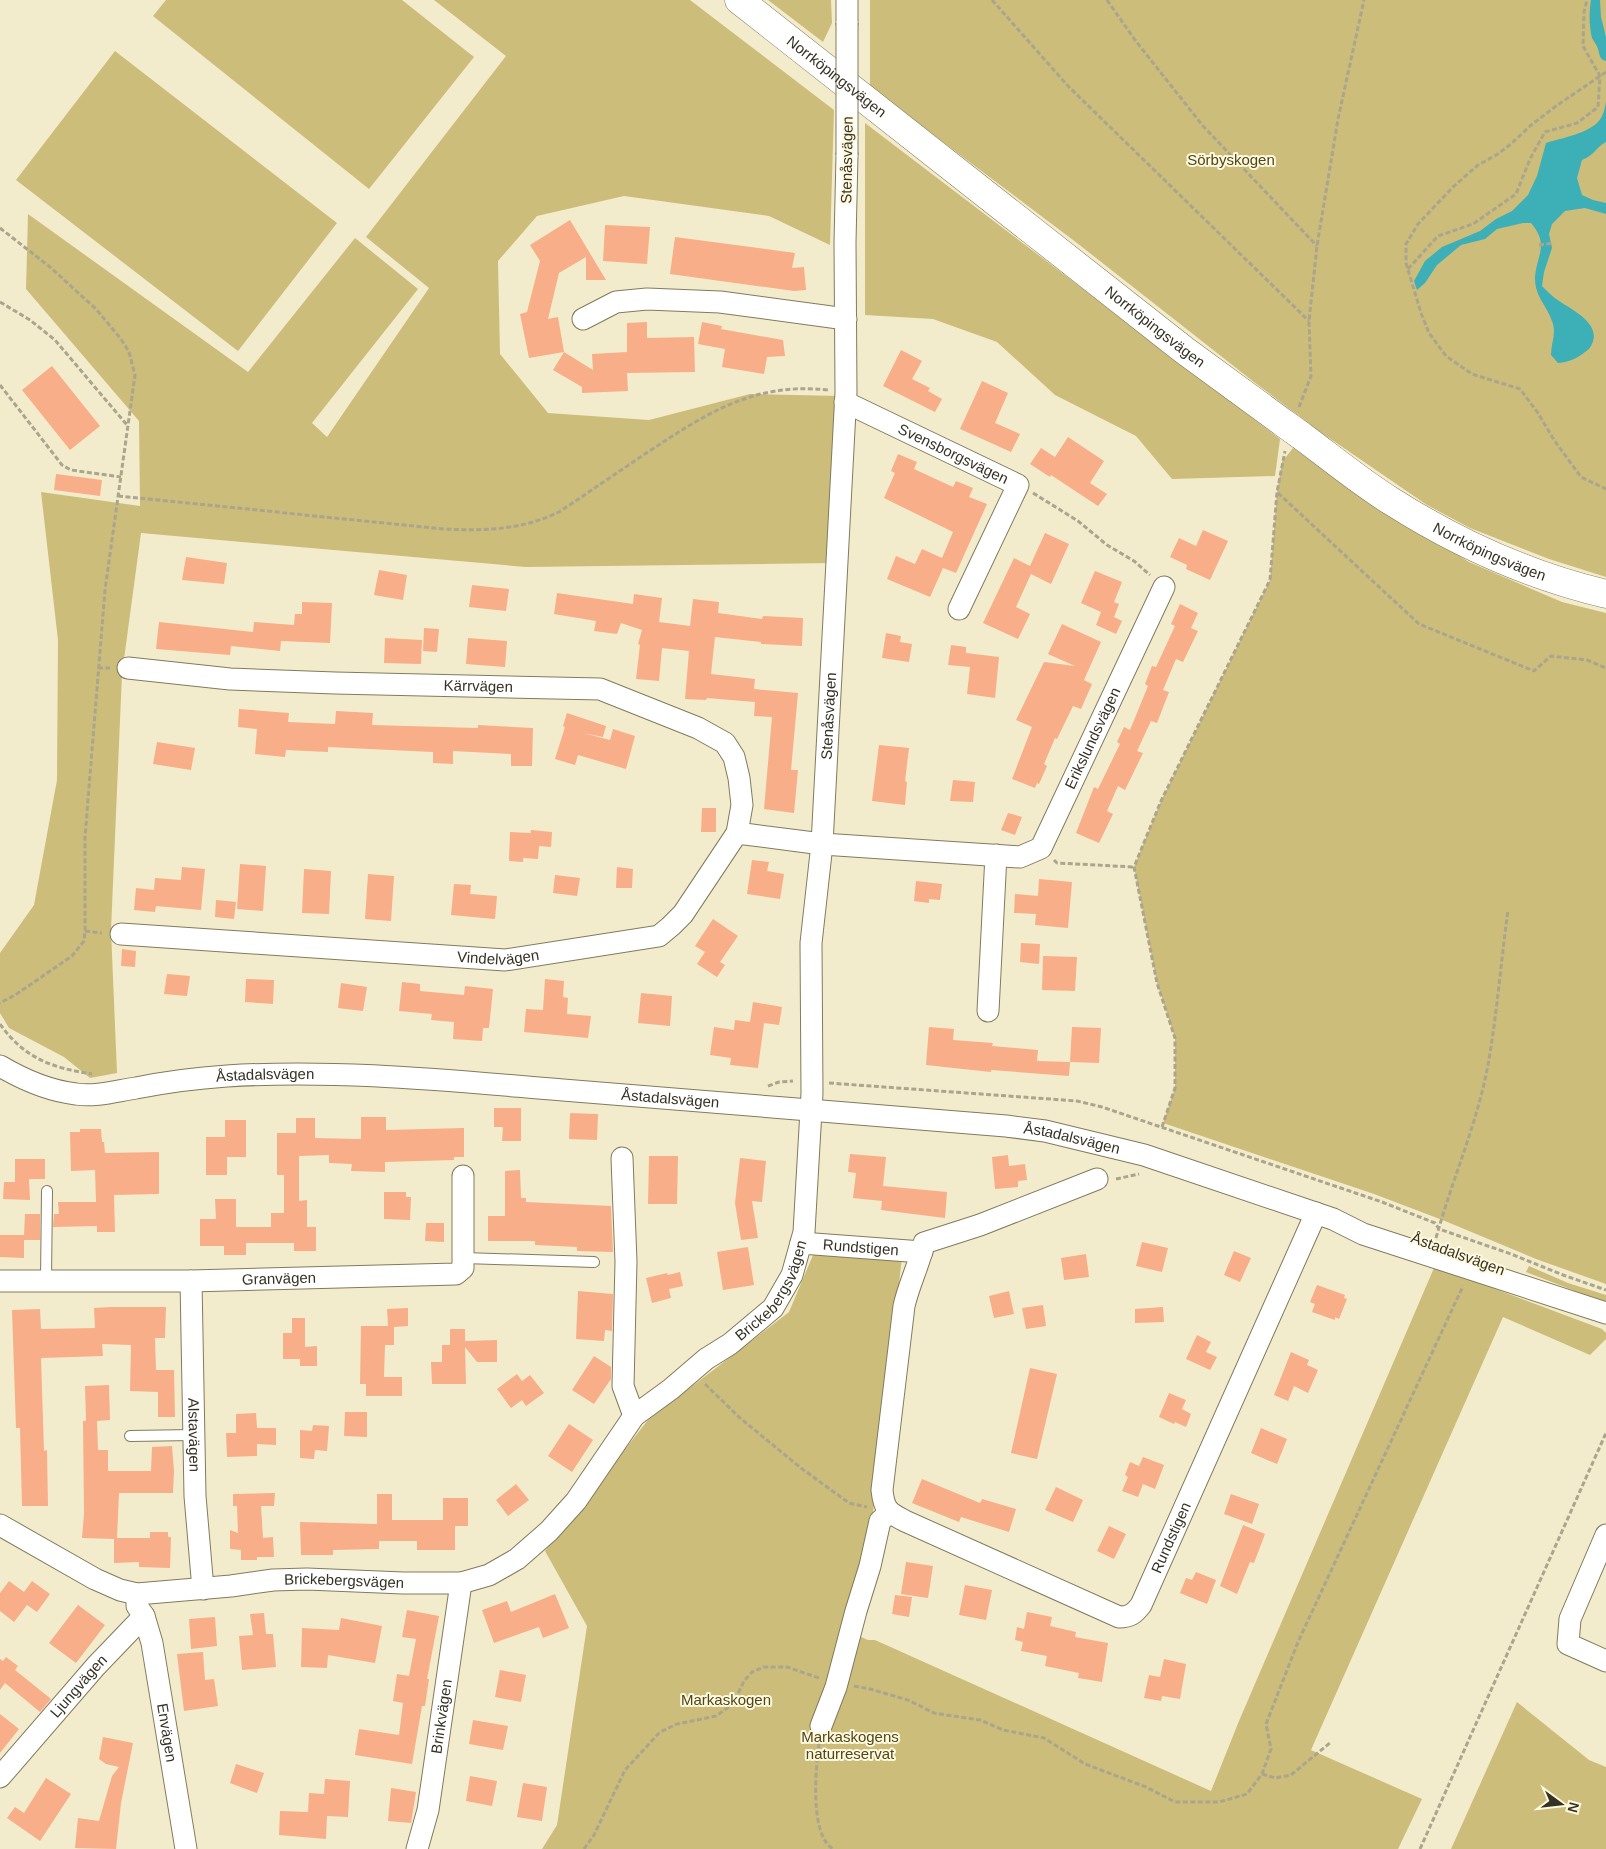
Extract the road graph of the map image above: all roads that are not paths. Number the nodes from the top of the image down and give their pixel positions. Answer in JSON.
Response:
{"nodes":[{"id":1,"x":739,"y":0,"type":"edge"},
{"id":2,"x":847,"y":0,"type":"edge"},
{"id":3,"x":583,"y":319,"type":"dead end"},
{"id":4,"x":846,"y":320,"type":"junction"},
{"id":5,"x":846,"y":397,"type":"junction"},
{"id":6,"x":1164,"y":587,"type":"road end"},
{"id":7,"x":1606,"y":594,"type":"edge"},
{"id":8,"x":960,"y":609,"type":"dead end"},
{"id":9,"x":128,"y":668,"type":"dead end"},
{"id":10,"x":737,"y":833,"type":"junction"},
{"id":11,"x":822,"y":844,"type":"junction"},
{"id":12,"x":996,"y":855,"type":"junction"},
{"id":13,"x":121,"y":934,"type":"dead end"},
{"id":14,"x":988,"y":1011,"type":"dead end"},
{"id":15,"x":0,"y":1066,"type":"edge"},
{"id":16,"x":812,"y":1110,"type":"junction"},
{"id":17,"x":622,"y":1158,"type":"dead end"},
{"id":18,"x":463,"y":1176,"type":"dead end"},
{"id":19,"x":1097,"y":1180,"type":"road end"},
{"id":20,"x":47,"y":1191,"type":"dead end"},
{"id":21,"x":1325,"y":1216,"type":"junction"},
{"id":22,"x":801,"y":1243,"type":"junction"},
{"id":23,"x":922,"y":1252,"type":"junction"},
{"id":24,"x":464,"y":1258,"type":"junction"},
{"id":25,"x":594,"y":1262,"type":"dead end"},
{"id":26,"x":0,"y":1281,"type":"edge"},
{"id":27,"x":46,"y":1281,"type":"junction"},
{"id":28,"x":191,"y":1281,"type":"junction"},
{"id":29,"x":1606,"y":1313,"type":"edge"},
{"id":30,"x":634,"y":1416,"type":"junction"},
{"id":31,"x":194,"y":1435,"type":"junction"},
{"id":32,"x":130,"y":1436,"type":"dead end"},
{"id":33,"x":889,"y":1512,"type":"junction"},
{"id":34,"x":0,"y":1525,"type":"edge"},
{"id":35,"x":1606,"y":1536,"type":"edge"},
{"id":36,"x":462,"y":1583,"type":"junction"},
{"id":37,"x":203,"y":1589,"type":"junction"},
{"id":38,"x":138,"y":1594,"type":"junction"},
{"id":39,"x":144,"y":1616,"type":"junction"},
{"id":40,"x":1606,"y":1662,"type":"edge"},
{"id":41,"x":821,"y":1726,"type":"road end"},
{"id":42,"x":0,"y":1777,"type":"edge"},
{"id":43,"x":186,"y":1849,"type":"edge"},
{"id":44,"x":417,"y":1849,"type":"edge"}],
"edges":[{"from":1,"to":7,"type":"main road","name":"Norrköpingsvägen"},
{"from":2,"to":4,"type":"street","name":"Stenåsvägen","bridge":true},
{"from":3,"to":4,"type":"street"},
{"from":4,"to":5,"type":"street","name":"Stenåsvägen"},
{"from":5,"to":8,"type":"street","name":"Svensborgsvägen"},
{"from":5,"to":11,"type":"street","name":"Stenåsvägen"},
{"from":6,"to":12,"type":"street","name":"Erikslundsvägen"},
{"from":9,"to":10,"type":"street","name":"Kärrvägen"},
{"from":10,"to":11,"type":"street"},
{"from":10,"to":13,"type":"street","name":"Vindelvägen"},
{"from":11,"to":12,"type":"street"},
{"from":11,"to":16,"type":"street","name":"Stenåsvägen"},
{"from":12,"to":14,"type":"street"},
{"from":15,"to":16,"type":"street","name":"Åstadalsvägen"},
{"from":16,"to":21,"type":"street","name":"Åstadalsvägen"},
{"from":16,"to":22,"type":"street","name":"Brickebergsvägen"},
{"from":17,"to":30,"type":"street"},
{"from":18,"to":24,"type":"street"},
{"from":19,"to":23,"type":"street"},
{"from":20,"to":27,"type":"lane"},
{"from":21,"to":29,"type":"street","name":"Åstadalsvägen"},
{"from":21,"to":33,"type":"street","name":"Rundstigen"},
{"from":22,"to":23,"type":"street","name":"Rundstigen"},
{"from":22,"to":30,"type":"street","name":"Brickebergsvägen"},
{"from":23,"to":33,"type":"street","name":"Rundstigen"},
{"from":24,"to":25,"type":"lane"},
{"from":24,"to":28,"type":"street","name":"Granvägen"},
{"from":26,"to":27,"type":"street","name":"Granvägen"},
{"from":27,"to":28,"type":"street","name":"Granvägen"},
{"from":28,"to":31,"type":"street","name":"Alstavägen"},
{"from":30,"to":36,"type":"street","name":"Brickebergsvägen"},
{"from":31,"to":32,"type":"lane"},
{"from":31,"to":37,"type":"street","name":"Alstavägen"},
{"from":33,"to":41,"type":"street"},
{"from":34,"to":38,"type":"street","name":"Brickebergsvägen"},
{"from":35,"to":40,"type":"street"},
{"from":36,"to":37,"type":"street","name":"Brickebergsvägen"},
{"from":36,"to":44,"type":"street","name":"Brinkvägen"},
{"from":37,"to":38,"type":"street","name":"Brickebergsvägen"},
{"from":38,"to":39,"type":"street"},
{"from":39,"to":42,"type":"street","name":"Ljungvägen"},
{"from":39,"to":43,"type":"street","name":"Envägen"}]}
